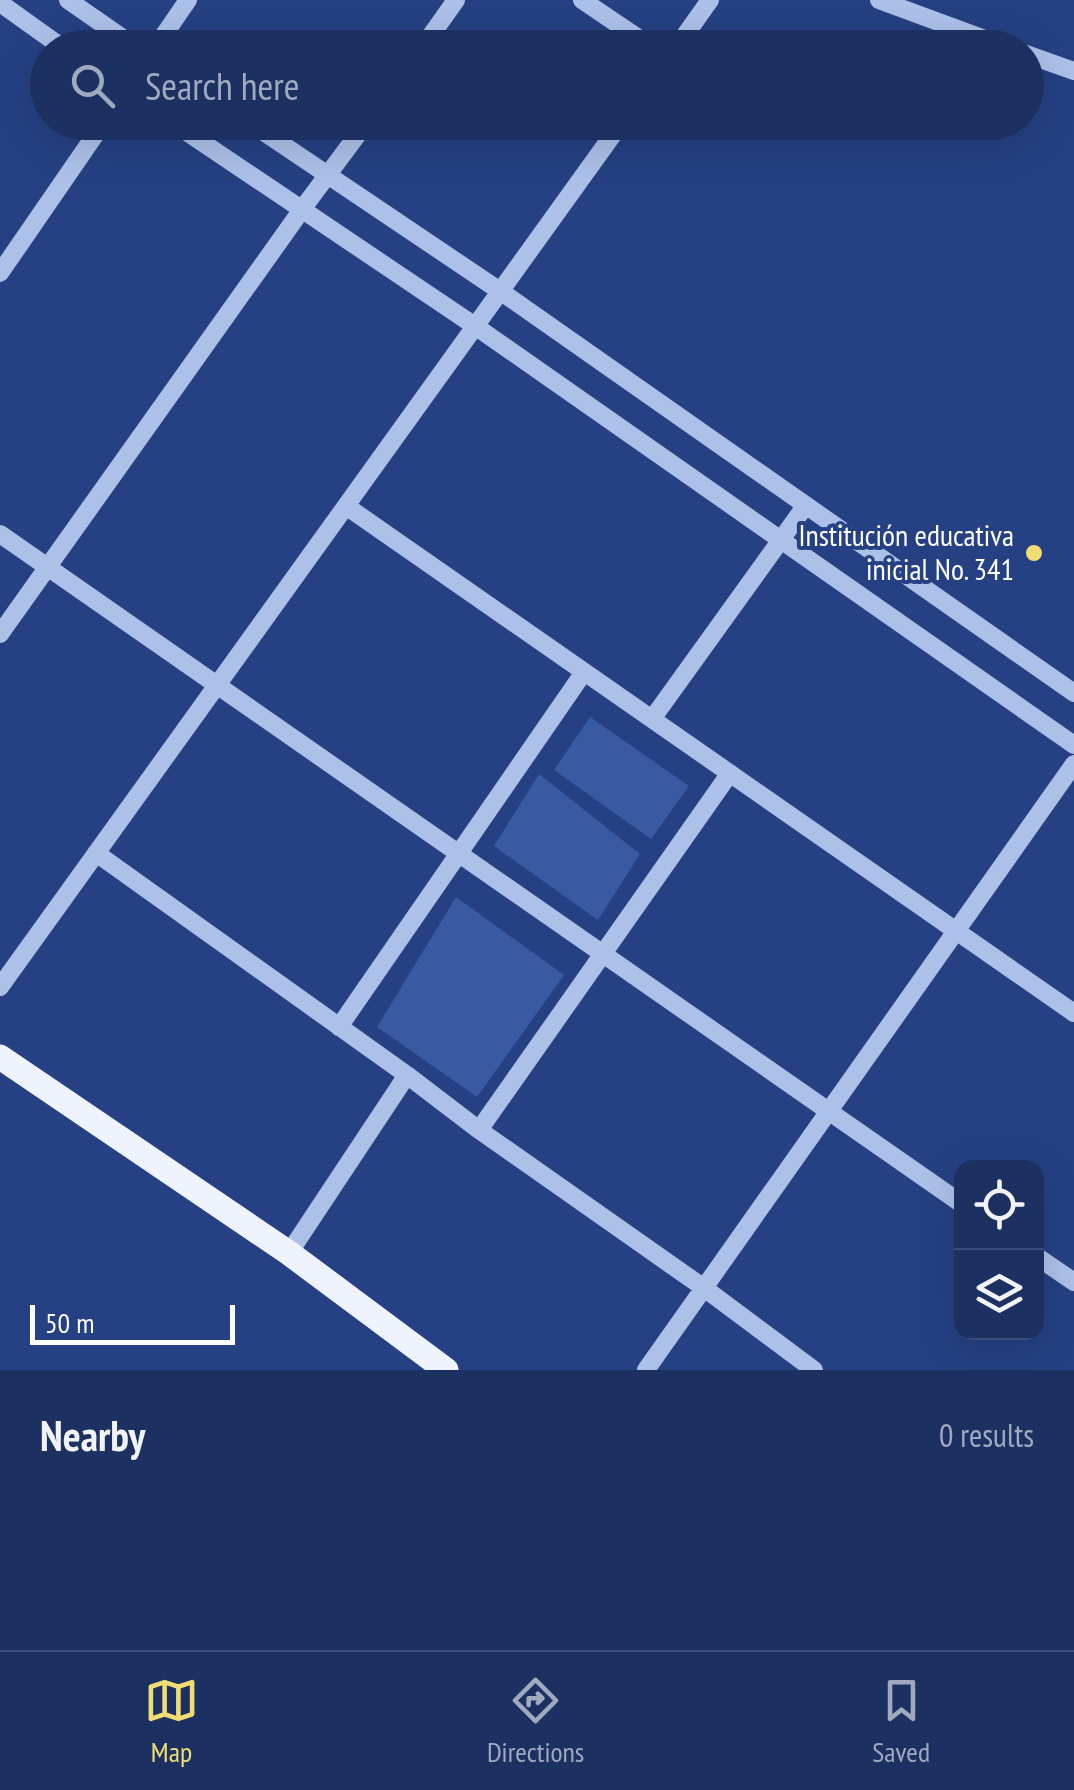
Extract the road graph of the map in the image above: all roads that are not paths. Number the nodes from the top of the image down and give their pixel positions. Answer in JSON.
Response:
{"nodes":[{"id":1,"x":68,"y":0,"type":"edge"},
{"id":2,"x":188,"y":0,"type":"edge"},
{"id":3,"x":456,"y":0,"type":"edge"},
{"id":4,"x":582,"y":0,"type":"edge"},
{"id":5,"x":710,"y":0,"type":"edge"},
{"id":6,"x":880,"y":0,"type":"edge"},
{"id":7,"x":0,"y":3,"type":"edge"},
{"id":8,"x":38,"y":30,"type":"edge"},
{"id":9,"x":111,"y":30,"type":"edge"},
{"id":10,"x":167,"y":30,"type":"edge"},
{"id":11,"x":435,"y":30,"type":"edge"},
{"id":12,"x":626,"y":30,"type":"edge"},
{"id":13,"x":689,"y":30,"type":"edge"},
{"id":14,"x":961,"y":30,"type":"edge"},
{"id":15,"x":1044,"y":60,"type":"edge"},
{"id":16,"x":1074,"y":71,"type":"edge"},
{"id":17,"x":92,"y":140,"type":"edge"},
{"id":18,"x":199,"y":140,"type":"edge"},
{"id":19,"x":276,"y":140,"type":"edge"},
{"id":20,"x":354,"y":140,"type":"edge"},
{"id":21,"x":609,"y":140,"type":"edge"},
{"id":22,"x":329,"y":176,"type":"junction"},
{"id":23,"x":302,"y":208,"type":"junction"},
{"id":24,"x":0,"y":273,"type":"edge"},
{"id":25,"x":500,"y":291,"type":"junction"},
{"id":26,"x":475,"y":326,"type":"junction"},
{"id":27,"x":806,"y":505,"type":"junction"},
{"id":28,"x":346,"y":506,"type":"junction"},
{"id":29,"x":0,"y":534,"type":"edge"},
{"id":30,"x":780,"y":540,"type":"junction"},
{"id":31,"x":47,"y":566,"type":"junction"},
{"id":32,"x":0,"y":634,"type":"edge"},
{"id":33,"x":584,"y":672,"type":"junction"},
{"id":34,"x":218,"y":684,"type":"junction"},
{"id":35,"x":1074,"y":693,"type":"edge"},
{"id":36,"x":652,"y":719,"type":"junction"},
{"id":37,"x":1074,"y":745,"type":"edge"},
{"id":38,"x":1074,"y":764,"type":"edge"},
{"id":39,"x":730,"y":773,"type":"junction"},
{"id":40,"x":96,"y":853,"type":"junction"},
{"id":41,"x":459,"y":853,"type":"junction"},
{"id":42,"x":956,"y":931,"type":"junction"},
{"id":43,"x":605,"y":954,"type":"junction"},
{"id":44,"x":0,"y":987,"type":"edge"},
{"id":45,"x":1074,"y":1013,"type":"edge"},
{"id":46,"x":339,"y":1026,"type":"junction"},
{"id":47,"x":0,"y":1057,"type":"edge"},
{"id":48,"x":407,"y":1075,"type":"junction"},
{"id":49,"x":829,"y":1111,"type":"junction"},
{"id":50,"x":479,"y":1130,"type":"junction"},
{"id":51,"x":954,"y":1198,"type":"edge"},
{"id":52,"x":288,"y":1253,"type":"junction"},
{"id":53,"x":1044,"y":1261,"type":"edge"},
{"id":54,"x":1074,"y":1282,"type":"edge"},
{"id":55,"x":704,"y":1288,"type":"junction"},
{"id":56,"x":446,"y":1370,"type":"edge"},
{"id":57,"x":646,"y":1370,"type":"edge"},
{"id":58,"x":814,"y":1370,"type":"edge"}],
"edges":[{"from":1,"to":9,"type":"street"},
{"from":2,"to":10,"type":"street"},
{"from":3,"to":11,"type":"street"},
{"from":4,"to":12,"type":"street"},
{"from":5,"to":13,"type":"street"},
{"from":6,"to":14,"type":"street"},
{"from":7,"to":8,"type":"street"},
{"from":15,"to":16,"type":"street"},
{"from":17,"to":24,"type":"street"},
{"from":18,"to":23,"type":"street"},
{"from":19,"to":22,"type":"street"},
{"from":20,"to":22,"type":"street"},
{"from":21,"to":25,"type":"street"},
{"from":22,"to":23,"type":"street"},
{"from":22,"to":25,"type":"street"},
{"from":23,"to":26,"type":"street"},
{"from":23,"to":31,"type":"street"},
{"from":25,"to":26,"type":"street"},
{"from":25,"to":27,"type":"street"},
{"from":26,"to":28,"type":"street"},
{"from":26,"to":30,"type":"street"},
{"from":27,"to":30,"type":"street"},
{"from":27,"to":35,"type":"street"},
{"from":28,"to":33,"type":"street"},
{"from":28,"to":34,"type":"street"},
{"from":29,"to":31,"type":"street"},
{"from":30,"to":36,"type":"street"},
{"from":30,"to":37,"type":"street"},
{"from":31,"to":32,"type":"street"},
{"from":31,"to":34,"type":"street"},
{"from":33,"to":36,"type":"street"},
{"from":33,"to":41,"type":"street"},
{"from":34,"to":40,"type":"street"},
{"from":34,"to":41,"type":"street"},
{"from":36,"to":39,"type":"street"},
{"from":38,"to":42,"type":"street"},
{"from":39,"to":42,"type":"street"},
{"from":39,"to":43,"type":"street"},
{"from":40,"to":44,"type":"street"},
{"from":40,"to":46,"type":"street"},
{"from":41,"to":43,"type":"street"},
{"from":41,"to":46,"type":"street"},
{"from":42,"to":45,"type":"street"},
{"from":42,"to":49,"type":"street"},
{"from":43,"to":49,"type":"street"},
{"from":43,"to":50,"type":"street"},
{"from":46,"to":48,"type":"street"},
{"from":47,"to":52,"type":"main road"},
{"from":48,"to":50,"type":"street"},
{"from":48,"to":52,"type":"street"},
{"from":49,"to":51,"type":"street"},
{"from":49,"to":55,"type":"street"},
{"from":50,"to":55,"type":"street"},
{"from":52,"to":56,"type":"main road"},
{"from":53,"to":54,"type":"street"},
{"from":55,"to":57,"type":"street"},
{"from":55,"to":58,"type":"street"}]}
